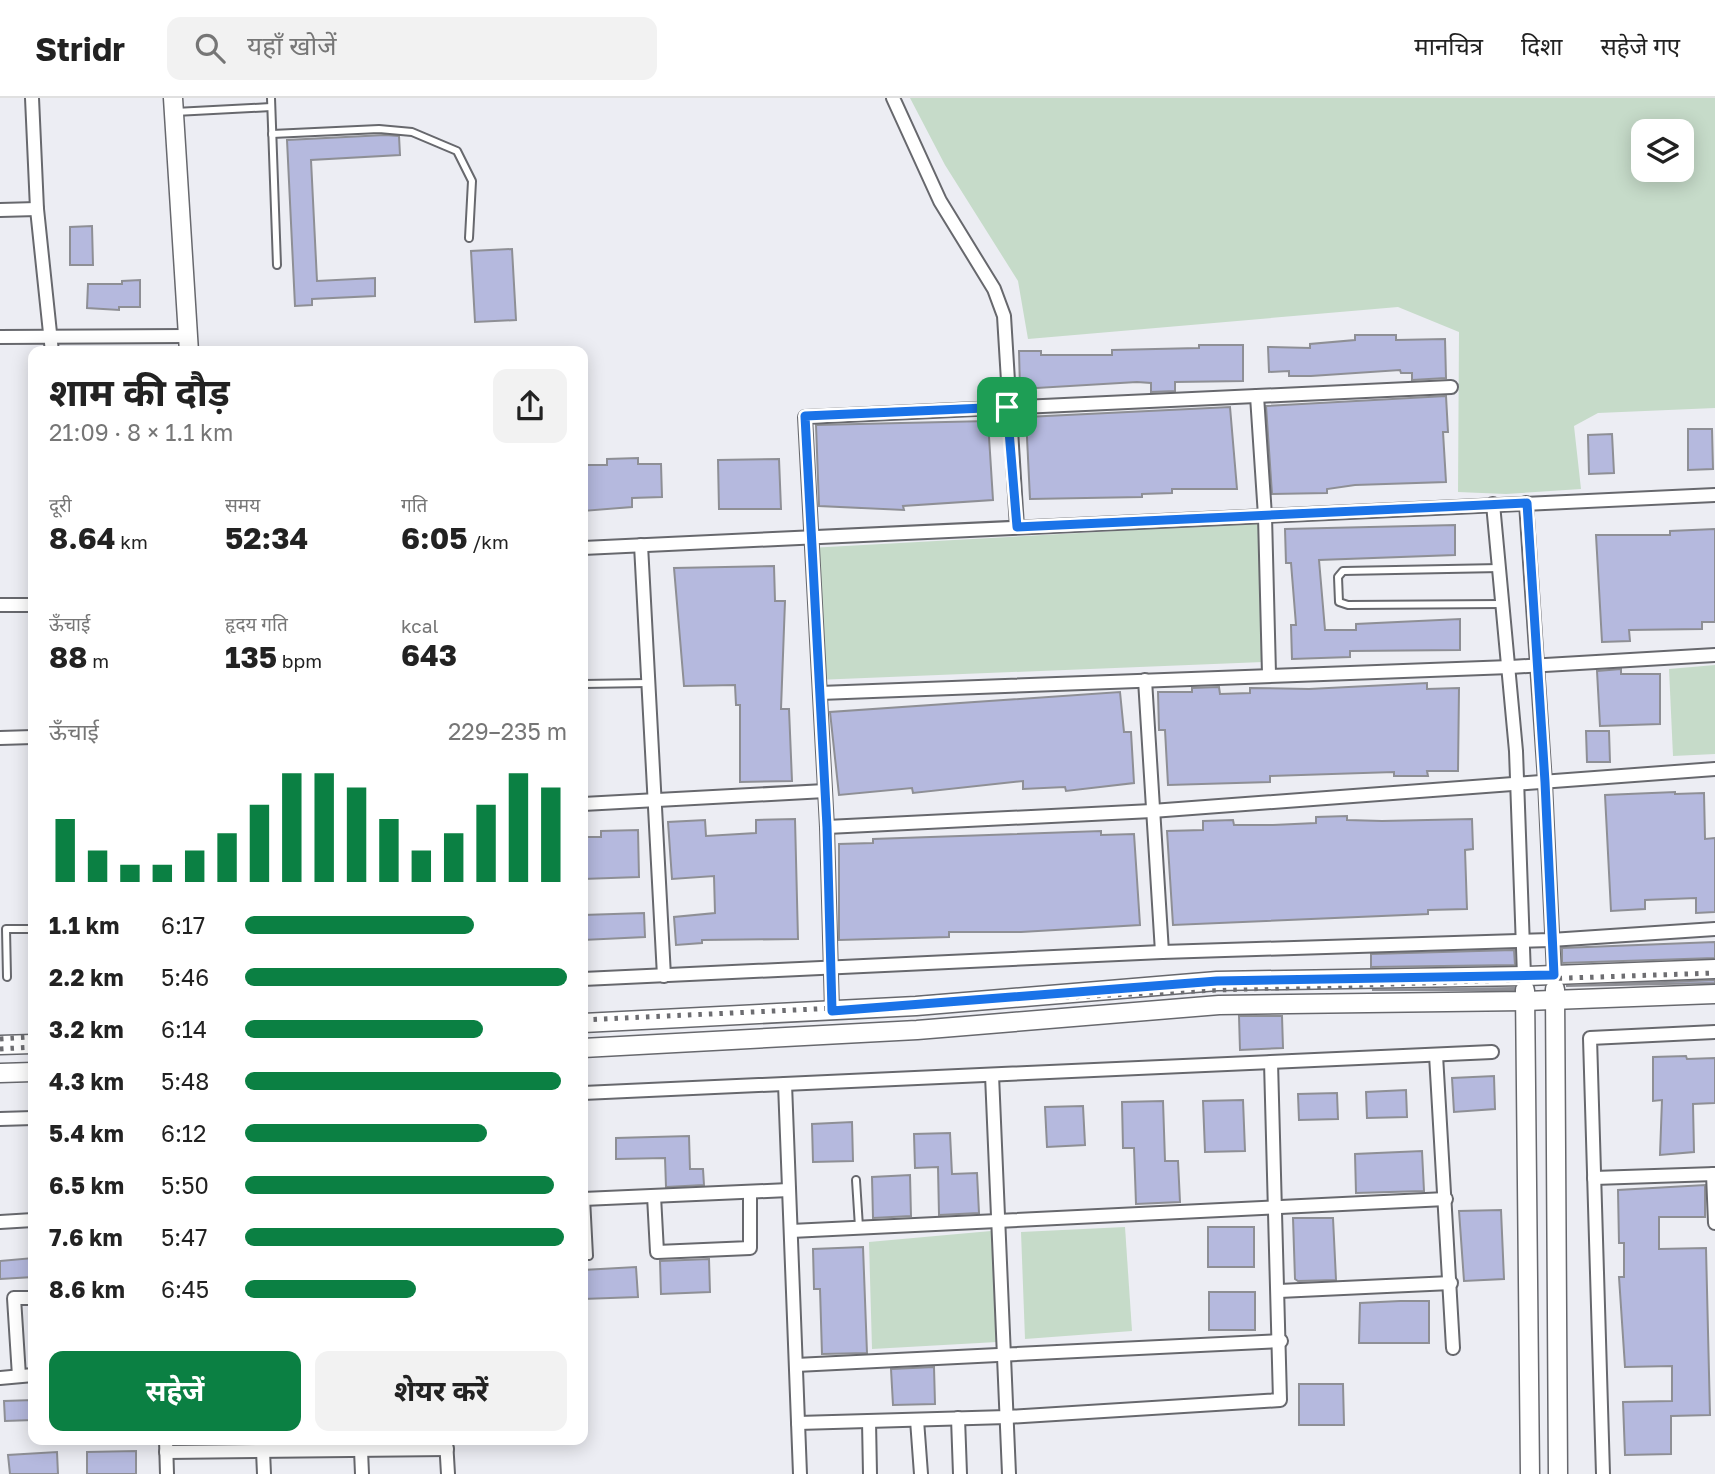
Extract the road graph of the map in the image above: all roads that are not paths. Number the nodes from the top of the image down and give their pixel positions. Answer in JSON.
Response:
{"nodes":[{"id":1,"x":33,"y":98,"type":"edge"},
{"id":2,"x":271,"y":98,"type":"edge"},
{"id":3,"x":893,"y":98,"type":"edge"},
{"id":4,"x":173,"y":105,"type":"edge"},
{"id":5,"x":271,"y":107,"type":"junction"},
{"id":6,"x":272,"y":134,"type":"junction"},
{"id":7,"x":37,"y":209,"type":"junction"},
{"id":8,"x":0,"y":210,"type":"edge"},
{"id":9,"x":469,"y":237,"type":"dead end"},
{"id":10,"x":277,"y":265,"type":"dead end"},
{"id":11,"x":52,"y":336,"type":"junction"},
{"id":12,"x":0,"y":337,"type":"edge"},
{"id":13,"x":189,"y":344,"type":"edge"},
{"id":14,"x":52,"y":346,"type":"edge"},
{"id":15,"x":1451,"y":387,"type":"dead end"},
{"id":16,"x":1257,"y":396,"type":"junction"},
{"id":17,"x":1007,"y":407,"type":"junction"},
{"id":18,"x":1715,"y":495,"type":"edge"},
{"id":19,"x":1527,"y":503,"type":"junction"},
{"id":20,"x":1493,"y":504,"type":"junction"},
{"id":21,"x":1265,"y":516,"type":"junction"},
{"id":22,"x":1017,"y":527,"type":"junction"},
{"id":23,"x":812,"y":536,"type":"junction"},
{"id":24,"x":641,"y":545,"type":"junction"},
{"id":25,"x":588,"y":548,"type":"edge"},
{"id":26,"x":1500,"y":568,"type":"junction"},
{"id":27,"x":1503,"y":604,"type":"junction"},
{"id":28,"x":0,"y":605,"type":"edge"},
{"id":29,"x":28,"y":605,"type":"edge"},
{"id":30,"x":1715,"y":654,"type":"edge"},
{"id":31,"x":1535,"y":665,"type":"junction"},
{"id":32,"x":1510,"y":667,"type":"junction"},
{"id":33,"x":1269,"y":674,"type":"junction"},
{"id":34,"x":1145,"y":680,"type":"junction"},
{"id":35,"x":648,"y":683,"type":"junction"},
{"id":36,"x":588,"y":684,"type":"edge"},
{"id":37,"x":820,"y":693,"type":"junction"},
{"id":38,"x":28,"y":737,"type":"edge"},
{"id":39,"x":0,"y":738,"type":"edge"},
{"id":40,"x":1715,"y":769,"type":"edge"},
{"id":41,"x":1545,"y":782,"type":"junction"},
{"id":42,"x":1516,"y":784,"type":"junction"},
{"id":43,"x":825,"y":791,"type":"junction"},
{"id":44,"x":654,"y":801,"type":"junction"},
{"id":45,"x":588,"y":804,"type":"edge"},
{"id":46,"x":1152,"y":811,"type":"junction"},
{"id":47,"x":827,"y":827,"type":"junction"},
{"id":48,"x":28,"y":929,"type":"edge"},
{"id":49,"x":1715,"y":929,"type":"edge"},
{"id":50,"x":1522,"y":940,"type":"junction"},
{"id":51,"x":1551,"y":940,"type":"junction"},
{"id":52,"x":1162,"y":952,"type":"junction"},
{"id":53,"x":832,"y":967,"type":"junction"},
{"id":54,"x":1715,"y":969,"type":"edge"},
{"id":55,"x":1554,"y":975,"type":"junction"},
{"id":56,"x":7,"y":976,"type":"dead end"},
{"id":57,"x":664,"y":976,"type":"junction"},
{"id":58,"x":1524,"y":976,"type":"junction"},
{"id":59,"x":588,"y":979,"type":"edge"},
{"id":60,"x":1715,"y":993,"type":"edge"},
{"id":61,"x":1556,"y":1000,"type":"junction"},
{"id":62,"x":1525,"y":1001,"type":"junction"},
{"id":63,"x":832,"y":1011,"type":"junction"},
{"id":64,"x":588,"y":1023,"type":"edge"},
{"id":65,"x":1715,"y":1031,"type":"edge"},
{"id":66,"x":28,"y":1044,"type":"edge"},
{"id":67,"x":0,"y":1045,"type":"edge"},
{"id":68,"x":588,"y":1048,"type":"edge"},
{"id":69,"x":1492,"y":1052,"type":"dead end"},
{"id":70,"x":1436,"y":1055,"type":"junction"},
{"id":71,"x":1270,"y":1062,"type":"junction"},
{"id":72,"x":28,"y":1072,"type":"edge"},
{"id":73,"x":0,"y":1073,"type":"edge"},
{"id":74,"x":992,"y":1075,"type":"junction"},
{"id":75,"x":785,"y":1084,"type":"junction"},
{"id":76,"x":588,"y":1093,"type":"edge"},
{"id":77,"x":28,"y":1118,"type":"edge"},
{"id":78,"x":0,"y":1119,"type":"edge"},
{"id":79,"x":1714,"y":1174,"type":"edge"},
{"id":80,"x":1594,"y":1178,"type":"junction"},
{"id":81,"x":856,"y":1180,"type":"dead end"},
{"id":82,"x":789,"y":1190,"type":"junction"},
{"id":83,"x":750,"y":1192,"type":"junction"},
{"id":84,"x":654,"y":1196,"type":"junction"},
{"id":85,"x":588,"y":1198,"type":"edge"},
{"id":86,"x":1446,"y":1199,"type":"junction"},
{"id":87,"x":1276,"y":1207,"type":"junction"},
{"id":88,"x":28,"y":1220,"type":"edge"},
{"id":89,"x":999,"y":1221,"type":"junction"},
{"id":90,"x":0,"y":1222,"type":"edge"},
{"id":91,"x":1715,"y":1223,"type":"edge"},
{"id":92,"x":859,"y":1227,"type":"junction"},
{"id":93,"x":791,"y":1231,"type":"junction"},
{"id":94,"x":588,"y":1244,"type":"edge"},
{"id":95,"x":589,"y":1256,"type":"dead end"},
{"id":96,"x":1451,"y":1283,"type":"junction"},
{"id":97,"x":1279,"y":1291,"type":"junction"},
{"id":98,"x":28,"y":1298,"type":"edge"},
{"id":99,"x":1280,"y":1341,"type":"junction"},
{"id":100,"x":1453,"y":1348,"type":"dead end"},
{"id":101,"x":1005,"y":1354,"type":"junction"},
{"id":102,"x":796,"y":1365,"type":"junction"},
{"id":103,"x":28,"y":1375,"type":"edge"},
{"id":104,"x":19,"y":1376,"type":"junction"},
{"id":105,"x":0,"y":1377,"type":"edge"},
{"id":106,"x":1007,"y":1417,"type":"junction"},
{"id":107,"x":958,"y":1418,"type":"junction"},
{"id":108,"x":918,"y":1420,"type":"junction"},
{"id":109,"x":869,"y":1421,"type":"junction"},
{"id":110,"x":798,"y":1423,"type":"junction"},
{"id":111,"x":447,"y":1445,"type":"edge"},
{"id":112,"x":166,"y":1446,"type":"edge"},
{"id":113,"x":360,"y":1450,"type":"junction"},
{"id":114,"x":263,"y":1451,"type":"junction"},
{"id":115,"x":1531,"y":1465,"type":"edge"},
{"id":116,"x":1558,"y":1466,"type":"edge"},
{"id":117,"x":167,"y":1474,"type":"edge"},
{"id":118,"x":264,"y":1474,"type":"edge"},
{"id":119,"x":362,"y":1474,"type":"edge"},
{"id":120,"x":448,"y":1474,"type":"edge"},
{"id":121,"x":800,"y":1474,"type":"edge"},
{"id":122,"x":870,"y":1474,"type":"edge"},
{"id":123,"x":921,"y":1474,"type":"edge"},
{"id":124,"x":960,"y":1474,"type":"edge"},
{"id":125,"x":1009,"y":1474,"type":"edge"},
{"id":126,"x":1603,"y":1474,"type":"edge"}],
"edges":[{"from":1,"to":7,"type":"street"},
{"from":2,"to":5,"type":"lane"},
{"from":3,"to":17,"type":"street"},
{"from":4,"to":5,"type":"lane"},
{"from":4,"to":13,"type":"main road"},
{"from":5,"to":6,"type":"lane"},
{"from":6,"to":9,"type":"lane"},
{"from":6,"to":10,"type":"lane"},
{"from":7,"to":8,"type":"street"},
{"from":7,"to":11,"type":"street"},
{"from":11,"to":12,"type":"street"},
{"from":11,"to":13,"type":"street"},
{"from":11,"to":14,"type":"street"},
{"from":15,"to":16,"type":"street"},
{"from":16,"to":17,"type":"street"},
{"from":16,"to":21,"type":"street"},
{"from":17,"to":22,"type":"street"},
{"from":17,"to":23,"type":"street"},
{"from":18,"to":19,"type":"street"},
{"from":19,"to":20,"type":"street"},
{"from":19,"to":31,"type":"street"},
{"from":20,"to":21,"type":"street"},
{"from":20,"to":26,"type":"street"},
{"from":21,"to":22,"type":"street"},
{"from":21,"to":33,"type":"street"},
{"from":22,"to":23,"type":"street"},
{"from":23,"to":24,"type":"street"},
{"from":23,"to":37,"type":"street"},
{"from":24,"to":25,"type":"street"},
{"from":24,"to":35,"type":"street"},
{"from":26,"to":27,"type":"street"},
{"from":26,"to":27,"type":"lane"},
{"from":27,"to":32,"type":"street"},
{"from":28,"to":29,"type":"street"},
{"from":30,"to":31,"type":"street"},
{"from":31,"to":32,"type":"street"},
{"from":31,"to":41,"type":"street"},
{"from":32,"to":33,"type":"street"},
{"from":32,"to":42,"type":"street"},
{"from":33,"to":34,"type":"street"},
{"from":34,"to":37,"type":"street"},
{"from":34,"to":46,"type":"street"},
{"from":35,"to":36,"type":"lane"},
{"from":35,"to":44,"type":"street"},
{"from":37,"to":43,"type":"street"},
{"from":38,"to":39,"type":"street"},
{"from":40,"to":41,"type":"street"},
{"from":41,"to":42,"type":"street"},
{"from":41,"to":51,"type":"street"},
{"from":42,"to":46,"type":"street"},
{"from":42,"to":50,"type":"street"},
{"from":43,"to":44,"type":"street"},
{"from":43,"to":47,"type":"street"},
{"from":44,"to":45,"type":"street"},
{"from":44,"to":57,"type":"street"},
{"from":46,"to":47,"type":"street"},
{"from":46,"to":52,"type":"street"},
{"from":47,"to":53,"type":"street"},
{"from":48,"to":56,"type":"lane"},
{"from":49,"to":51,"type":"street"},
{"from":50,"to":51,"type":"street"},
{"from":50,"to":52,"type":"street"},
{"from":50,"to":58,"type":"street"},
{"from":51,"to":55,"type":"street"},
{"from":52,"to":53,"type":"street"},
{"from":53,"to":57,"type":"street"},
{"from":53,"to":63,"type":"street"},
{"from":54,"to":55,"type":"main road"},
{"from":55,"to":58,"type":"main road"},
{"from":55,"to":61,"type":"main road"},
{"from":57,"to":59,"type":"street"},
{"from":58,"to":62,"type":"main road"},
{"from":58,"to":63,"type":"main road"},
{"from":60,"to":61,"type":"main road"},
{"from":61,"to":62,"type":"main road"},
{"from":61,"to":116,"type":"main road"},
{"from":62,"to":68,"type":"main road"},
{"from":62,"to":115,"type":"main road"},
{"from":63,"to":64,"type":"main road"},
{"from":65,"to":80,"type":"street"},
{"from":66,"to":67,"type":"main road"},
{"from":69,"to":70,"type":"street"},
{"from":70,"to":71,"type":"street"},
{"from":70,"to":86,"type":"street"},
{"from":71,"to":74,"type":"street"},
{"from":71,"to":87,"type":"street"},
{"from":72,"to":73,"type":"main road"},
{"from":74,"to":75,"type":"street"},
{"from":74,"to":89,"type":"street"},
{"from":75,"to":76,"type":"street"},
{"from":75,"to":82,"type":"street"},
{"from":77,"to":78,"type":"street"},
{"from":79,"to":80,"type":"street"},
{"from":79,"to":91,"type":"street"},
{"from":80,"to":126,"type":"street"},
{"from":81,"to":92,"type":"lane"},
{"from":82,"to":83,"type":"street"},
{"from":82,"to":93,"type":"street"},
{"from":83,"to":84,"type":"street"},
{"from":83,"to":84,"type":"street"},
{"from":84,"to":85,"type":"street"},
{"from":86,"to":87,"type":"street"},
{"from":86,"to":96,"type":"street"},
{"from":87,"to":89,"type":"street"},
{"from":87,"to":97,"type":"street"},
{"from":88,"to":90,"type":"street"},
{"from":89,"to":92,"type":"street"},
{"from":89,"to":101,"type":"street"},
{"from":92,"to":93,"type":"street"},
{"from":93,"to":102,"type":"street"},
{"from":94,"to":95,"type":"lane"},
{"from":96,"to":97,"type":"street"},
{"from":96,"to":100,"type":"street"},
{"from":97,"to":99,"type":"street"},
{"from":98,"to":104,"type":"street"},
{"from":99,"to":101,"type":"street"},
{"from":99,"to":106,"type":"street"},
{"from":101,"to":102,"type":"street"},
{"from":101,"to":106,"type":"street"},
{"from":102,"to":110,"type":"street"},
{"from":103,"to":104,"type":"street"},
{"from":104,"to":105,"type":"street"},
{"from":106,"to":107,"type":"street"},
{"from":106,"to":125,"type":"street"},
{"from":107,"to":108,"type":"street"},
{"from":107,"to":124,"type":"street"},
{"from":108,"to":109,"type":"street"},
{"from":108,"to":123,"type":"street"},
{"from":109,"to":110,"type":"street"},
{"from":109,"to":122,"type":"street"},
{"from":110,"to":121,"type":"street"},
{"from":111,"to":113,"type":"street"},
{"from":111,"to":120,"type":"street"},
{"from":112,"to":114,"type":"street"},
{"from":112,"to":117,"type":"street"},
{"from":113,"to":114,"type":"street"},
{"from":113,"to":119,"type":"street"},
{"from":114,"to":118,"type":"street"}]}
